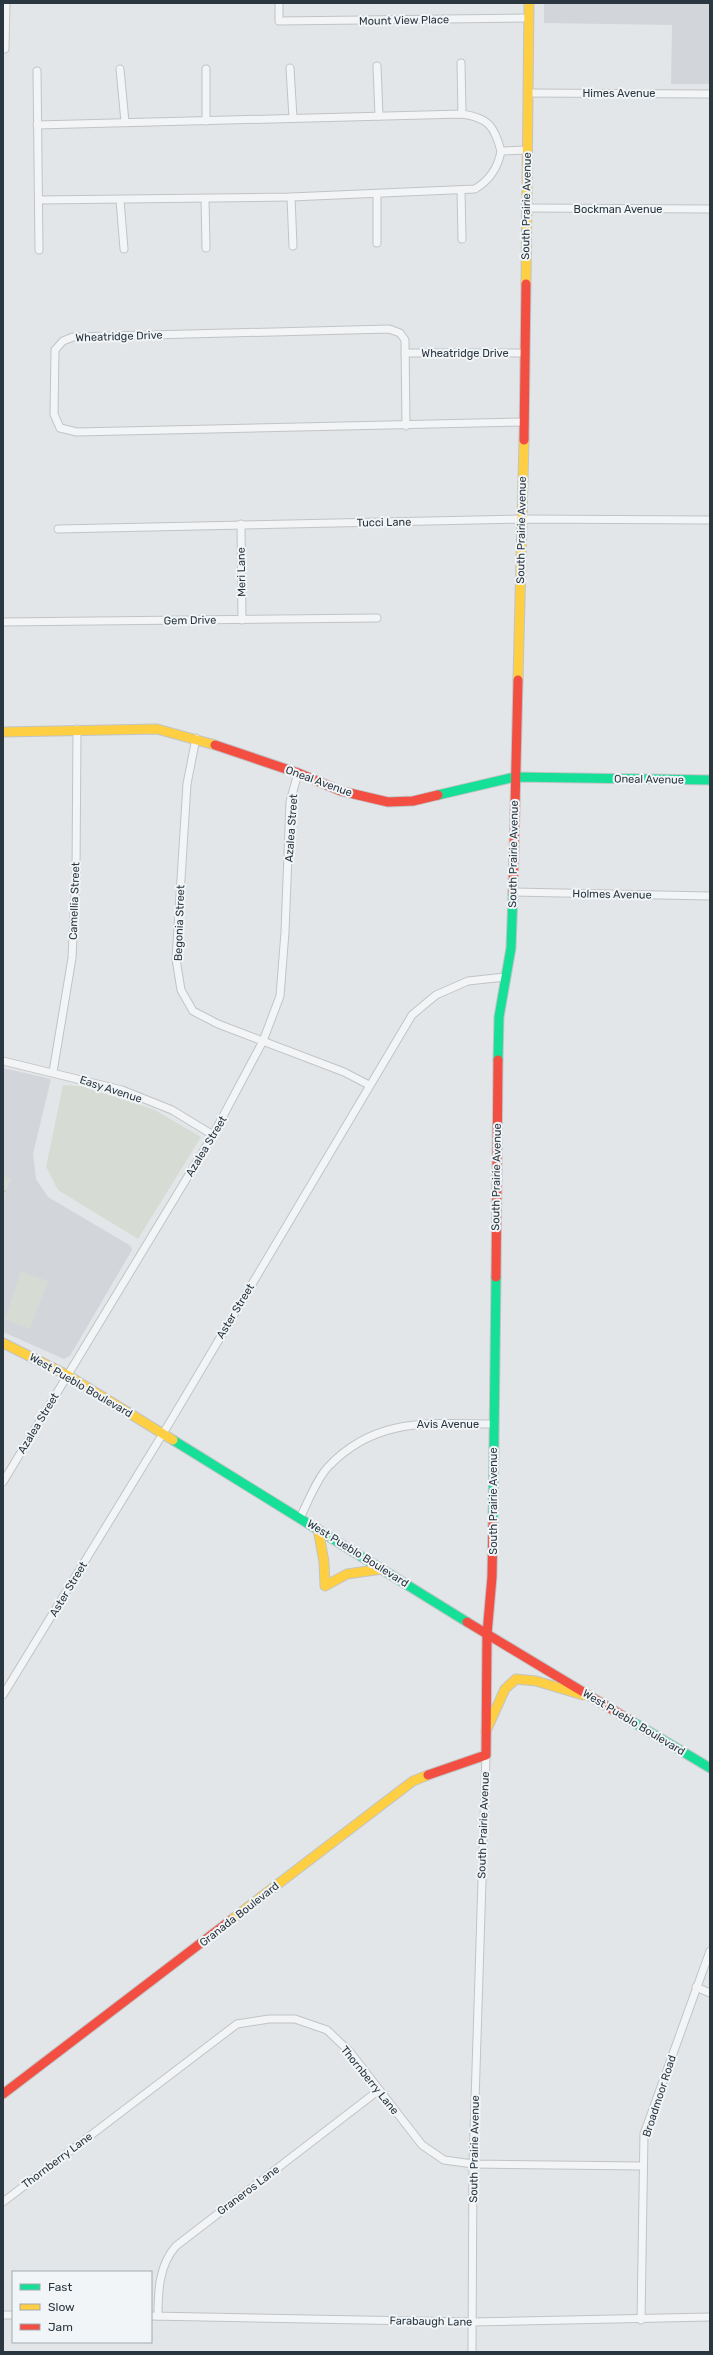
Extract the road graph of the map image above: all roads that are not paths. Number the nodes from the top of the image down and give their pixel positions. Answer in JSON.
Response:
{"nodes":[{"id":1,"x":6,"y":3,"type":"edge"},
{"id":2,"x":279,"y":3,"type":"edge"},
{"id":3,"x":529,"y":3,"type":"edge"},
{"id":4,"x":529,"y":18,"type":"junction"},
{"id":5,"x":5,"y":49,"type":"dead end"},
{"id":6,"x":461,"y":63,"type":"dead end"},
{"id":7,"x":377,"y":66,"type":"dead end"},
{"id":8,"x":290,"y":68,"type":"dead end"},
{"id":9,"x":120,"y":69,"type":"dead end"},
{"id":10,"x":206,"y":69,"type":"dead end"},
{"id":11,"x":37,"y":71,"type":"dead end"},
{"id":12,"x":528,"y":93,"type":"junction"},
{"id":13,"x":710,"y":94,"type":"edge"},
{"id":14,"x":462,"y":114,"type":"junction"},
{"id":15,"x":379,"y":116,"type":"junction"},
{"id":16,"x":293,"y":118,"type":"junction"},
{"id":17,"x":206,"y":121,"type":"junction"},
{"id":18,"x":125,"y":122,"type":"junction"},
{"id":19,"x":37,"y":125,"type":"junction"},
{"id":20,"x":527,"y":150,"type":"junction"},
{"id":21,"x":501,"y":151,"type":"junction"},
{"id":22,"x":461,"y":190,"type":"junction"},
{"id":23,"x":377,"y":194,"type":"junction"},
{"id":24,"x":291,"y":197,"type":"junction"},
{"id":25,"x":204,"y":199,"type":"junction"},
{"id":26,"x":39,"y":200,"type":"junction"},
{"id":27,"x":120,"y":200,"type":"junction"},
{"id":28,"x":526,"y":208,"type":"junction"},
{"id":29,"x":710,"y":209,"type":"edge"},
{"id":30,"x":462,"y":239,"type":"dead end"},
{"id":31,"x":377,"y":243,"type":"dead end"},
{"id":32,"x":293,"y":246,"type":"dead end"},
{"id":33,"x":206,"y":248,"type":"dead end"},
{"id":34,"x":124,"y":249,"type":"dead end"},
{"id":35,"x":39,"y":250,"type":"dead end"},
{"id":36,"x":405,"y":352,"type":"junction"},
{"id":37,"x":525,"y":353,"type":"junction"},
{"id":38,"x":524,"y":422,"type":"junction"},
{"id":39,"x":406,"y":426,"type":"junction"},
{"id":40,"x":522,"y":519,"type":"junction"},
{"id":41,"x":710,"y":520,"type":"edge"},
{"id":42,"x":241,"y":524,"type":"junction"},
{"id":43,"x":58,"y":529,"type":"dead end"},
{"id":44,"x":377,"y":618,"type":"dead end"},
{"id":45,"x":242,"y":620,"type":"junction"},
{"id":46,"x":3,"y":622,"type":"edge"},
{"id":47,"x":77,"y":729,"type":"junction"},
{"id":48,"x":3,"y":732,"type":"edge"},
{"id":49,"x":196,"y":738,"type":"junction"},
{"id":50,"x":298,"y":773,"type":"junction"},
{"id":51,"x":515,"y":777,"type":"junction"},
{"id":52,"x":710,"y":780,"type":"edge"},
{"id":53,"x":513,"y":892,"type":"junction"},
{"id":54,"x":710,"y":896,"type":"edge"},
{"id":55,"x":505,"y":977,"type":"junction"},
{"id":56,"x":263,"y":1041,"type":"junction"},
{"id":57,"x":3,"y":1061,"type":"edge"},
{"id":58,"x":53,"y":1072,"type":"junction"},
{"id":59,"x":368,"y":1085,"type":"junction"},
{"id":60,"x":213,"y":1135,"type":"junction"},
{"id":61,"x":3,"y":1342,"type":"edge"},
{"id":62,"x":67,"y":1375,"type":"junction"},
{"id":63,"x":493,"y":1424,"type":"junction"},
{"id":64,"x":162,"y":1432,"type":"junction"},
{"id":65,"x":3,"y":1482,"type":"edge"},
{"id":66,"x":300,"y":1518,"type":"junction"},
{"id":67,"x":318,"y":1529,"type":"junction"},
{"id":68,"x":382,"y":1569,"type":"junction"},
{"id":69,"x":487,"y":1634,"type":"junction"},
{"id":70,"x":3,"y":1695,"type":"edge"},
{"id":71,"x":597,"y":1699,"type":"junction"},
{"id":72,"x":486,"y":1731,"type":"junction"},
{"id":73,"x":486,"y":1755,"type":"junction"},
{"id":74,"x":710,"y":1768,"type":"edge"},
{"id":75,"x":710,"y":1951,"type":"edge"},
{"id":76,"x":696,"y":1987,"type":"junction"},
{"id":77,"x":710,"y":1993,"type":"edge"},
{"id":78,"x":379,"y":2090,"type":"junction"},
{"id":79,"x":3,"y":2094,"type":"edge"},
{"id":80,"x":473,"y":2164,"type":"junction"},
{"id":81,"x":642,"y":2166,"type":"junction"},
{"id":82,"x":3,"y":2202,"type":"edge"},
{"id":83,"x":154,"y":2316,"type":"edge"},
{"id":84,"x":710,"y":2317,"type":"edge"},
{"id":85,"x":641,"y":2320,"type":"junction"},
{"id":86,"x":472,"y":2322,"type":"junction"},
{"id":87,"x":472,"y":2352,"type":"edge"}],
"edges":[{"from":1,"to":5,"type":"street"},
{"from":2,"to":4,"type":"street","name":"Mount View Place"},
{"from":3,"to":4,"type":"main road","name":"South Prairie Avenue"},
{"from":4,"to":12,"type":"main road","name":"South Prairie Avenue"},
{"from":6,"to":14,"type":"street"},
{"from":7,"to":15,"type":"street"},
{"from":8,"to":16,"type":"street"},
{"from":9,"to":18,"type":"street"},
{"from":10,"to":17,"type":"street"},
{"from":11,"to":19,"type":"street"},
{"from":12,"to":13,"type":"street","name":"Himes Avenue"},
{"from":12,"to":20,"type":"main road","name":"South Prairie Avenue"},
{"from":14,"to":15,"type":"street"},
{"from":14,"to":21,"type":"street"},
{"from":15,"to":16,"type":"street"},
{"from":16,"to":17,"type":"street"},
{"from":17,"to":18,"type":"street"},
{"from":18,"to":19,"type":"street"},
{"from":19,"to":26,"type":"street"},
{"from":20,"to":21,"type":"street"},
{"from":20,"to":28,"type":"main road","name":"South Prairie Avenue"},
{"from":21,"to":22,"type":"street"},
{"from":22,"to":23,"type":"street"},
{"from":22,"to":30,"type":"street"},
{"from":23,"to":24,"type":"street"},
{"from":23,"to":31,"type":"street"},
{"from":24,"to":25,"type":"street"},
{"from":24,"to":32,"type":"street"},
{"from":25,"to":27,"type":"street"},
{"from":25,"to":33,"type":"street"},
{"from":26,"to":27,"type":"street"},
{"from":26,"to":35,"type":"street"},
{"from":27,"to":34,"type":"street"},
{"from":28,"to":29,"type":"street","name":"Bockman Avenue"},
{"from":28,"to":37,"type":"main road","name":"South Prairie Avenue"},
{"from":36,"to":37,"type":"street","name":"Wheatridge Drive"},
{"from":36,"to":39,"type":"street","name":"Wheatridge Drive"},
{"from":36,"to":39,"type":"street","name":"Wheatridge Drive"},
{"from":37,"to":38,"type":"main road","name":"South Prairie Avenue"},
{"from":38,"to":39,"type":"street","name":"Wheatridge Drive"},
{"from":38,"to":40,"type":"main road","name":"South Prairie Avenue"},
{"from":40,"to":41,"type":"street","name":"Tucci Lane"},
{"from":40,"to":42,"type":"street","name":"Tucci Lane"},
{"from":40,"to":51,"type":"main road","name":"South Prairie Avenue"},
{"from":42,"to":43,"type":"street","name":"Tucci Lane"},
{"from":42,"to":45,"type":"street","name":"Meri Lane"},
{"from":44,"to":45,"type":"street","name":"Gem Drive"},
{"from":45,"to":46,"type":"street","name":"Gem Drive"},
{"from":47,"to":48,"type":"main road","name":"Oneal Avenue"},
{"from":47,"to":49,"type":"main road","name":"Oneal Avenue"},
{"from":47,"to":58,"type":"street","name":"Camellia Street"},
{"from":49,"to":50,"type":"main road","name":"Oneal Avenue"},
{"from":49,"to":56,"type":"street","name":"Begonia Street"},
{"from":50,"to":51,"type":"main road","name":"Oneal Avenue"},
{"from":50,"to":56,"type":"street","name":"Azalea Street"},
{"from":51,"to":52,"type":"main road","name":"Oneal Avenue"},
{"from":51,"to":53,"type":"main road","name":"South Prairie Avenue"},
{"from":53,"to":54,"type":"street","name":"Holmes Avenue"},
{"from":53,"to":55,"type":"main road","name":"South Prairie Avenue"},
{"from":55,"to":59,"type":"street","name":"Aster Street"},
{"from":55,"to":63,"type":"main road","name":"South Prairie Avenue"},
{"from":56,"to":59,"type":"street","name":"Begonia Street"},
{"from":56,"to":60,"type":"street","name":"Azalea Street"},
{"from":57,"to":58,"type":"street","name":"Easy Avenue"},
{"from":58,"to":60,"type":"street","name":"Easy Avenue"},
{"from":59,"to":64,"type":"street","name":"Aster Street"},
{"from":60,"to":62,"type":"street","name":"Azalea Street"},
{"from":61,"to":62,"type":"main road","name":"West Pueblo Boulevard"},
{"from":62,"to":64,"type":"main road","name":"West Pueblo Boulevard"},
{"from":62,"to":65,"type":"street","name":"Azalea Street"},
{"from":63,"to":66,"type":"street","name":"Avis Avenue"},
{"from":63,"to":69,"type":"main road","name":"South Prairie Avenue"},
{"from":64,"to":66,"type":"main road","name":"West Pueblo Boulevard"},
{"from":64,"to":70,"type":"street","name":"Aster Street"},
{"from":66,"to":67,"type":"main road","name":"West Pueblo Boulevard"},
{"from":67,"to":68,"type":"main road","name":"West Pueblo Boulevard"},
{"from":67,"to":68,"type":"main road"},
{"from":68,"to":69,"type":"main road","name":"West Pueblo Boulevard"},
{"from":69,"to":71,"type":"main road","name":"West Pueblo Boulevard"},
{"from":69,"to":72,"type":"main road","name":"South Prairie Avenue"},
{"from":71,"to":72,"type":"main road"},
{"from":71,"to":74,"type":"main road","name":"West Pueblo Boulevard"},
{"from":72,"to":73,"type":"main road","name":"South Prairie Avenue"},
{"from":73,"to":79,"type":"main road","name":"Granada Boulevard"},
{"from":73,"to":80,"type":"street","name":"South Prairie Avenue"},
{"from":75,"to":76,"type":"street","name":"Broadmoor Road"},
{"from":76,"to":77,"type":"street"},
{"from":76,"to":81,"type":"street","name":"Broadmoor Road"},
{"from":78,"to":80,"type":"street","name":"Thornberry Lane"},
{"from":78,"to":82,"type":"street","name":"Thornberry Lane"},
{"from":78,"to":83,"type":"street","name":"Graneros Lane"},
{"from":80,"to":81,"type":"street","name":"Thornberry Lane"},
{"from":80,"to":86,"type":"street","name":"South Prairie Avenue"},
{"from":81,"to":85,"type":"street","name":"Broadmoor Road"},
{"from":83,"to":86,"type":"street","name":"Farabaugh Lane"},
{"from":84,"to":85,"type":"street","name":"Farabaugh Lane"},
{"from":85,"to":86,"type":"street","name":"Farabaugh Lane"},
{"from":86,"to":87,"type":"street","name":"South Prairie Avenue"}]}
